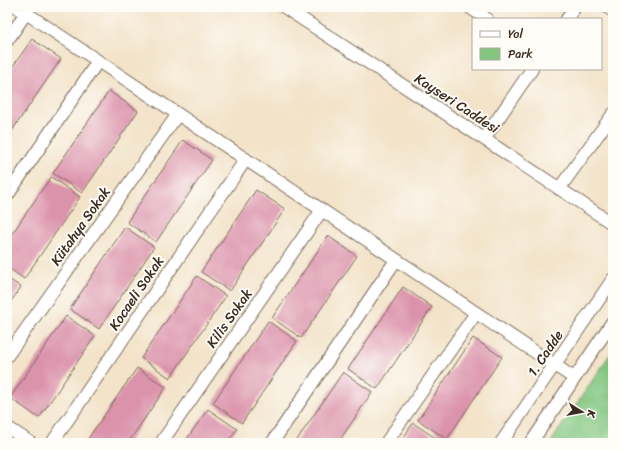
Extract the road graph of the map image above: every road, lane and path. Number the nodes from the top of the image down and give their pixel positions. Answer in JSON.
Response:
{"nodes":[{"id":1,"x":284,"y":7,"type":"edge"},
{"id":2,"x":469,"y":7,"type":"edge"},
{"id":3,"x":575,"y":7,"type":"edge"},
{"id":4,"x":607,"y":7,"type":"edge"},
{"id":5,"x":22,"y":10,"type":"edge"},
{"id":6,"x":613,"y":11,"type":"edge"},
{"id":7,"x":486,"y":18,"type":"edge"},
{"id":8,"x":568,"y":18,"type":"edge"},
{"id":9,"x":7,"y":41,"type":"edge"},
{"id":10,"x":98,"y":61,"type":"junction"},
{"id":11,"x":531,"y":70,"type":"edge"},
{"id":12,"x":178,"y":114,"type":"junction"},
{"id":13,"x":613,"y":114,"type":"edge"},
{"id":14,"x":484,"y":139,"type":"junction"},
{"id":15,"x":246,"y":159,"type":"junction"},
{"id":16,"x":559,"y":188,"type":"junction"},
{"id":17,"x":7,"y":196,"type":"edge"},
{"id":18,"x":322,"y":210,"type":"junction"},
{"id":19,"x":613,"y":224,"type":"edge"},
{"id":20,"x":396,"y":260,"type":"junction"},
{"id":21,"x":613,"y":279,"type":"edge"},
{"id":22,"x":476,"y":313,"type":"junction"},
{"id":23,"x":613,"y":321,"type":"edge"},
{"id":24,"x":7,"y":356,"type":"edge"},
{"id":25,"x":554,"y":365,"type":"junction"},
{"id":26,"x":574,"y":378,"type":"junction"},
{"id":27,"x":7,"y":427,"type":"edge"},
{"id":28,"x":31,"y":443,"type":"edge"},
{"id":29,"x":52,"y":443,"type":"edge"},
{"id":30,"x":160,"y":443,"type":"edge"},
{"id":31,"x":272,"y":443,"type":"edge"},
{"id":32,"x":386,"y":443,"type":"edge"},
{"id":33,"x":501,"y":443,"type":"edge"},
{"id":34,"x":531,"y":443,"type":"edge"}],
"edges":[{"from":1,"to":14,"type":"street","name":"Kayseri Caddesi"},
{"from":2,"to":7,"type":"street"},
{"from":3,"to":8,"type":"street"},
{"from":4,"to":6,"type":"street"},
{"from":5,"to":9,"type":"street"},
{"from":5,"to":10,"type":"street"},
{"from":10,"to":12,"type":"street"},
{"from":10,"to":17,"type":"street"},
{"from":11,"to":14,"type":"street"},
{"from":12,"to":15,"type":"street"},
{"from":12,"to":24,"type":"street","name":"Kütahya Sokak"},
{"from":13,"to":16,"type":"street"},
{"from":14,"to":16,"type":"street","name":"Kayseri Caddesi"},
{"from":15,"to":18,"type":"street"},
{"from":15,"to":29,"type":"street","name":"Kocaeli Sokak"},
{"from":16,"to":19,"type":"street","name":"Kayseri Caddesi"},
{"from":18,"to":20,"type":"street"},
{"from":18,"to":30,"type":"street","name":"Kilis Sokak"},
{"from":20,"to":22,"type":"street"},
{"from":20,"to":31,"type":"street"},
{"from":21,"to":25,"type":"street","name":"1. Cadde"},
{"from":22,"to":25,"type":"street"},
{"from":22,"to":32,"type":"street"},
{"from":23,"to":26,"type":"street"},
{"from":25,"to":26,"type":"street"},
{"from":25,"to":33,"type":"street","name":"1. Cadde"},
{"from":26,"to":34,"type":"street"},
{"from":27,"to":28,"type":"street"}]}
